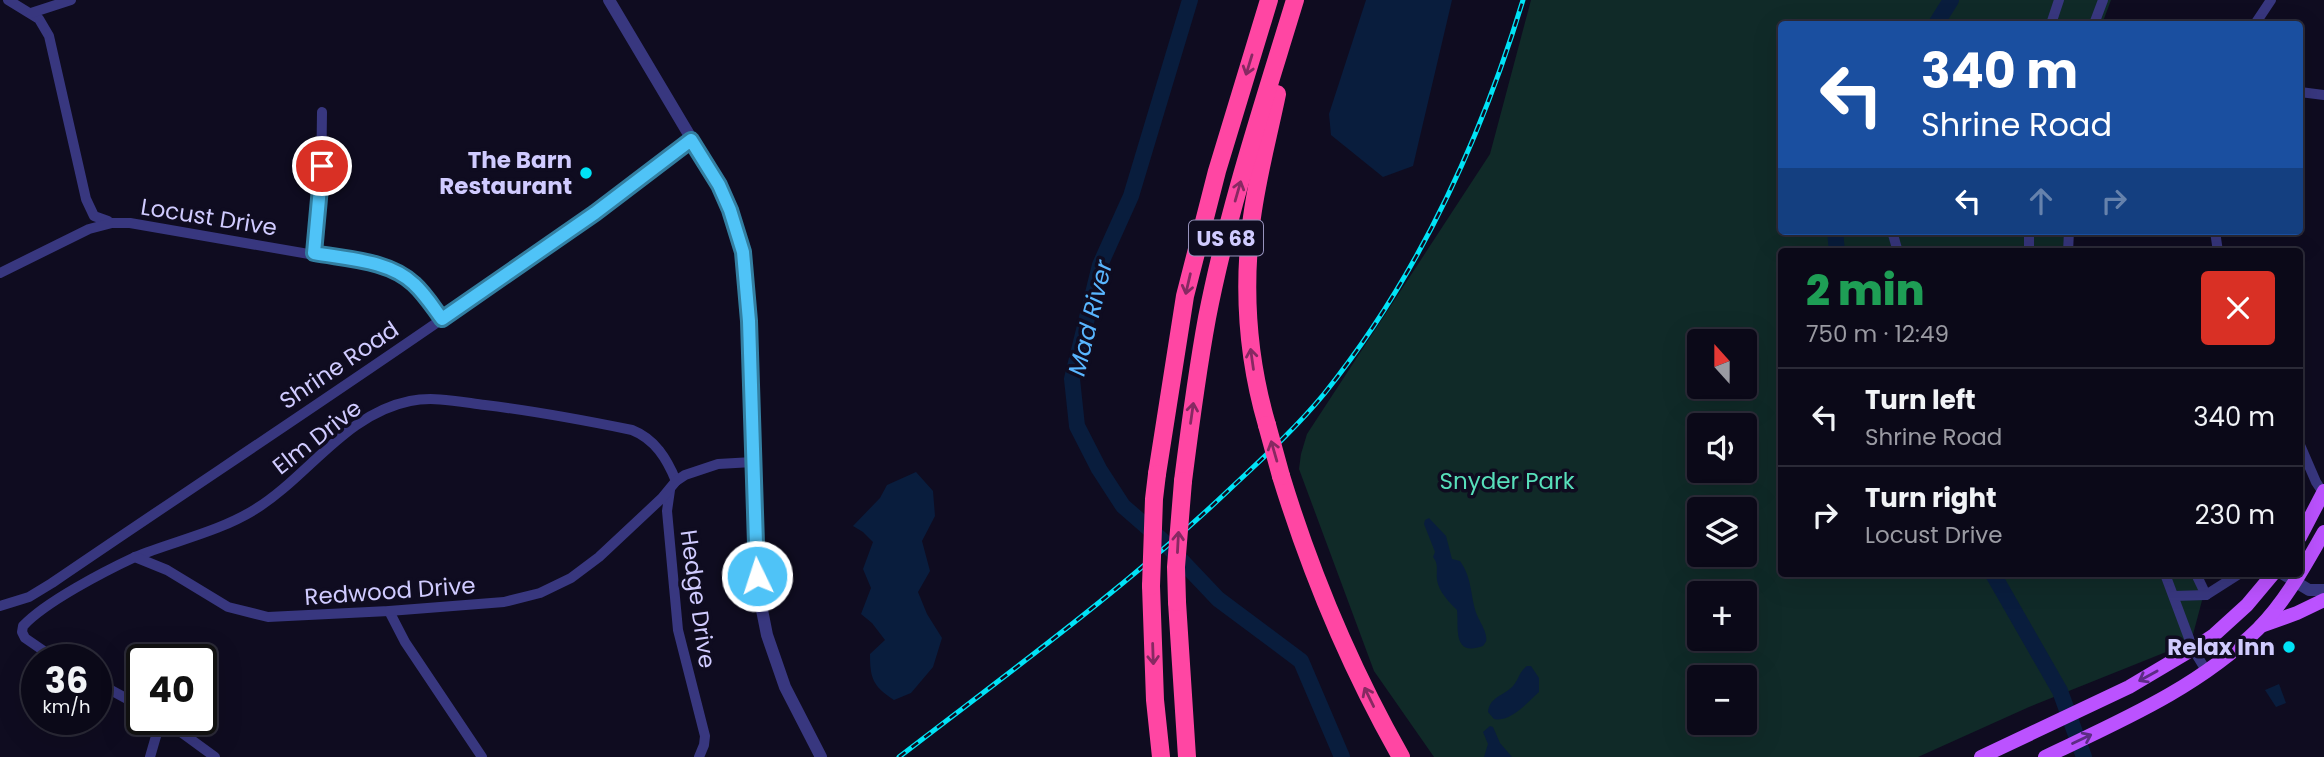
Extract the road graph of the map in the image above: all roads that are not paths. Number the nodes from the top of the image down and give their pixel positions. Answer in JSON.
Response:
{"nodes":[{"id":1,"x":8,"y":0,"type":"edge"},
{"id":2,"x":71,"y":0,"type":"edge"},
{"id":3,"x":609,"y":0,"type":"edge"},
{"id":4,"x":1269,"y":0,"type":"edge"},
{"id":5,"x":1296,"y":0,"type":"edge"},
{"id":6,"x":2059,"y":0,"type":"edge"},
{"id":7,"x":2103,"y":0,"type":"edge"},
{"id":8,"x":2271,"y":0,"type":"edge"},
{"id":9,"x":31,"y":13,"type":"junction"},
{"id":10,"x":2052,"y":21,"type":"edge"},
{"id":11,"x":2095,"y":21,"type":"edge"},
{"id":12,"x":2257,"y":21,"type":"edge"},
{"id":13,"x":2303,"y":92,"type":"edge"},
{"id":14,"x":2324,"y":96,"type":"edge"},
{"id":15,"x":322,"y":112,"type":"dead end"},
{"id":16,"x":691,"y":140,"type":"junction"},
{"id":17,"x":112,"y":223,"type":"junction"},
{"id":18,"x":314,"y":253,"type":"junction"},
{"id":19,"x":0,"y":273,"type":"edge"},
{"id":20,"x":442,"y":319,"type":"junction"},
{"id":21,"x":2303,"y":451,"type":"edge"},
{"id":22,"x":752,"y":462,"type":"junction"},
{"id":23,"x":674,"y":484,"type":"junction"},
{"id":24,"x":2324,"y":493,"type":"edge"},
{"id":25,"x":2303,"y":532,"type":"edge"},
{"id":26,"x":2324,"y":532,"type":"edge"},
{"id":27,"x":135,"y":557,"type":"junction"},
{"id":28,"x":2303,"y":560,"type":"edge"},
{"id":29,"x":2166,"y":577,"type":"edge"},
{"id":30,"x":2198,"y":577,"type":"edge"},
{"id":31,"x":2234,"y":577,"type":"edge"},
{"id":32,"x":2270,"y":577,"type":"edge"},
{"id":33,"x":2289,"y":578,"type":"edge"},
{"id":34,"x":2324,"y":590,"type":"edge"},
{"id":35,"x":2206,"y":594,"type":"junction"},
{"id":36,"x":2174,"y":596,"type":"junction"},
{"id":37,"x":2324,"y":600,"type":"edge"},
{"id":38,"x":0,"y":606,"type":"edge"},
{"id":39,"x":389,"y":611,"type":"junction"},
{"id":40,"x":2260,"y":627,"type":"junction"},
{"id":41,"x":33,"y":644,"type":"edge"},
{"id":42,"x":2193,"y":649,"type":"junction"},
{"id":43,"x":2207,"y":672,"type":"junction"},
{"id":44,"x":1155,"y":701,"type":"junction"},
{"id":45,"x":157,"y":735,"type":"edge"},
{"id":46,"x":184,"y":735,"type":"edge"},
{"id":47,"x":150,"y":757,"type":"edge"},
{"id":48,"x":215,"y":757,"type":"edge"},
{"id":49,"x":482,"y":757,"type":"edge"},
{"id":50,"x":699,"y":757,"type":"edge"},
{"id":51,"x":821,"y":757,"type":"edge"},
{"id":52,"x":1154,"y":757,"type":"edge"},
{"id":53,"x":1161,"y":757,"type":"edge"},
{"id":54,"x":1187,"y":757,"type":"edge"},
{"id":55,"x":1401,"y":757,"type":"edge"},
{"id":56,"x":1981,"y":757,"type":"edge"},
{"id":57,"x":2045,"y":757,"type":"edge"}],
"edges":[{"from":1,"to":9,"type":"street"},
{"from":2,"to":9,"type":"street"},
{"from":3,"to":16,"type":"street"},
{"from":4,"to":44,"type":"highway","number":"US 68","one_way":true,"bridge":true},
{"from":54,"to":5,"type":"highway","number":"US 68","one_way":true,"bridge":true},
{"from":55,"to":5,"type":"highway","one_way":true,"bridge":true},
{"from":6,"to":10,"type":"street"},
{"from":7,"to":11,"type":"street"},
{"from":8,"to":12,"type":"street"},
{"from":9,"to":17,"type":"street"},
{"from":13,"to":14,"type":"street"},
{"from":15,"to":18,"type":"street"},
{"from":16,"to":20,"type":"street","name":"Shrine Road"},
{"from":16,"to":22,"type":"street"},
{"from":17,"to":18,"type":"street","name":"Locust Drive"},
{"from":17,"to":19,"type":"street","name":"Locust Drive"},
{"from":18,"to":20,"type":"street","name":"Locust Drive"},
{"from":20,"to":38,"type":"street","name":"Shrine Road"},
{"from":21,"to":24,"type":"street"},
{"from":22,"to":23,"type":"street","name":"Redwood Drive"},
{"from":22,"to":51,"type":"street"},
{"from":23,"to":27,"type":"street","name":"Elm Drive"},
{"from":23,"to":39,"type":"street","name":"Redwood Drive"},
{"from":23,"to":50,"type":"street","name":"Hedge Drive"},
{"from":24,"to":25,"type":"main road"},
{"from":26,"to":28,"type":"main road"},
{"from":27,"to":39,"type":"street","name":"Redwood Drive"},
{"from":27,"to":41,"type":"street"},
{"from":29,"to":36,"type":"street"},
{"from":30,"to":35,"type":"street"},
{"from":31,"to":35,"type":"street"},
{"from":32,"to":42,"type":"main road"},
{"from":33,"to":34,"type":"street"},
{"from":33,"to":40,"type":"main road"},
{"from":35,"to":36,"type":"street"},
{"from":36,"to":42,"type":"street"},
{"from":37,"to":40,"type":"main road"},
{"from":39,"to":49,"type":"street"},
{"from":40,"to":43,"type":"main road"},
{"from":42,"to":43,"type":"street"},
{"from":42,"to":56,"type":"main road","one_way":true},
{"from":57,"to":43,"type":"main road","one_way":true},
{"from":44,"to":52,"type":"highway"},
{"from":44,"to":53,"type":"highway","number":"US 68"},
{"from":45,"to":47,"type":"street"},
{"from":46,"to":48,"type":"street"}]}
